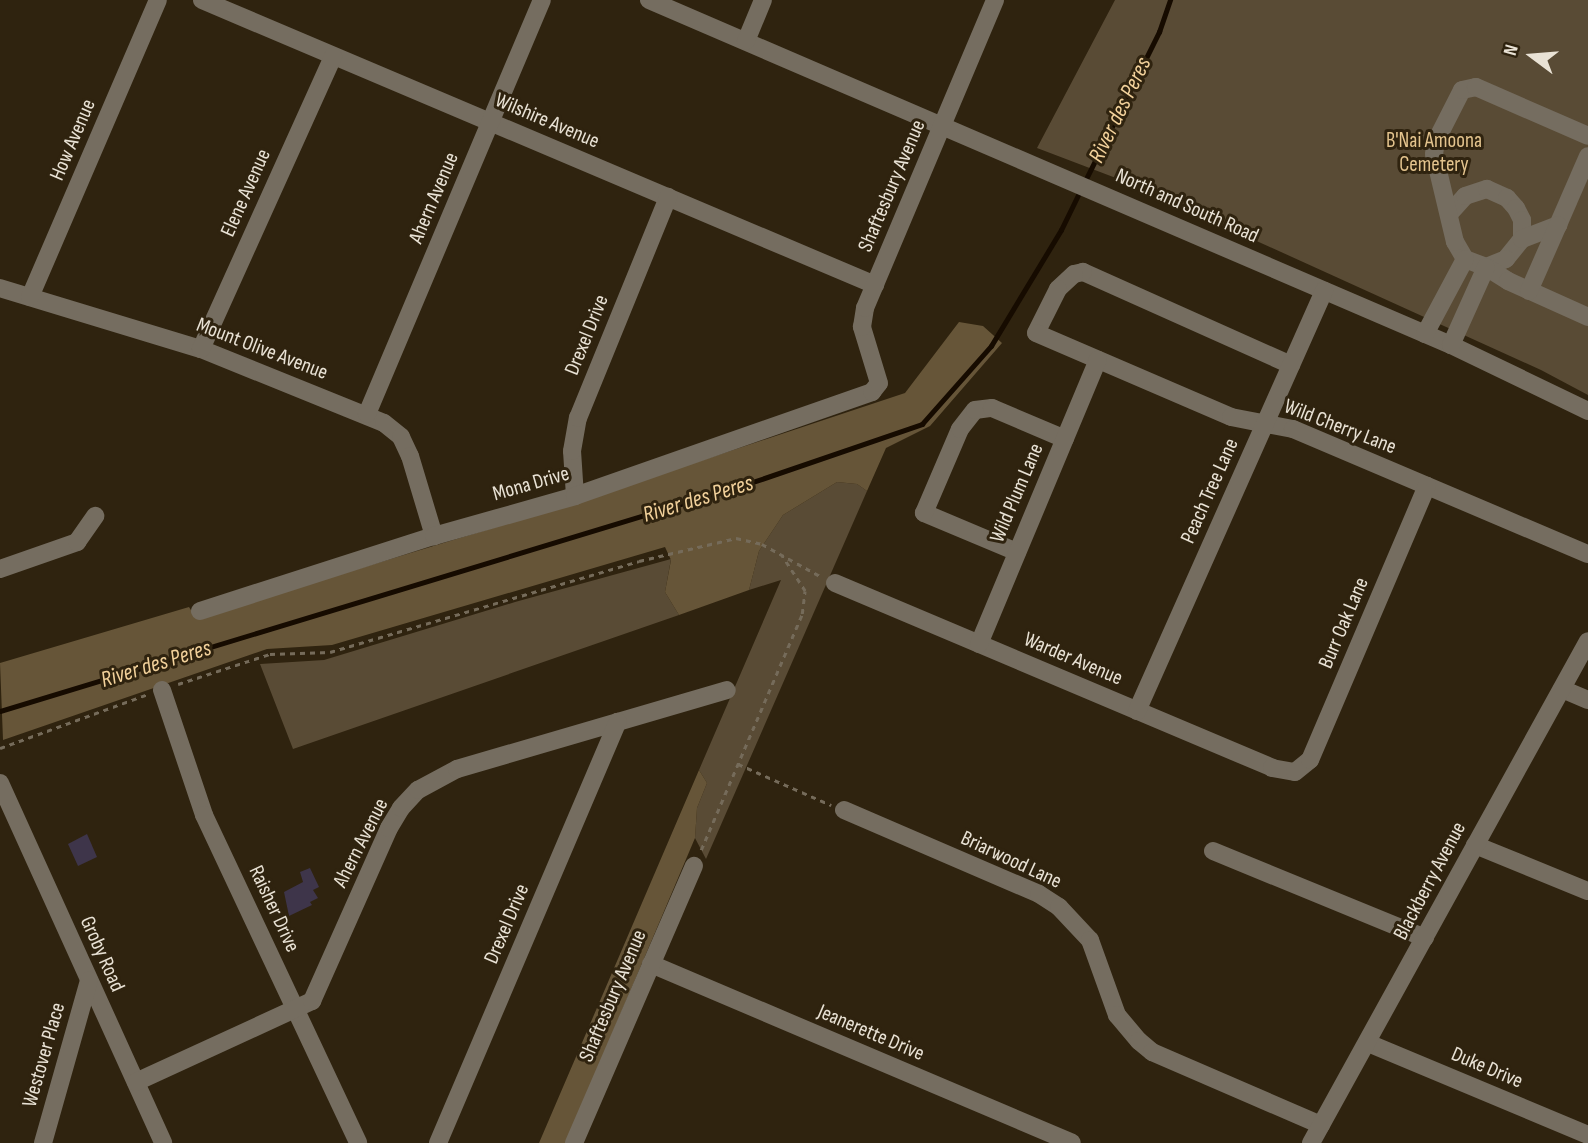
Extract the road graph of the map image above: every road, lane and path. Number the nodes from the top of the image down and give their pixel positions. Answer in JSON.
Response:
{"nodes":[{"id":1,"x":158,"y":0,"type":"edge"},
{"id":2,"x":202,"y":0,"type":"edge"},
{"id":3,"x":542,"y":0,"type":"edge"},
{"id":4,"x":649,"y":0,"type":"edge"},
{"id":5,"x":763,"y":0,"type":"edge"},
{"id":6,"x":995,"y":0,"type":"edge"},
{"id":7,"x":746,"y":41,"type":"junction"},
{"id":8,"x":333,"y":55,"type":"junction"},
{"id":9,"x":492,"y":122,"type":"junction"},
{"id":10,"x":941,"y":125,"type":"junction"},
{"id":11,"x":1588,"y":136,"type":"edge"},
{"id":12,"x":1588,"y":156,"type":"edge"},
{"id":13,"x":668,"y":197,"type":"junction"},
{"id":14,"x":1449,"y":214,"type":"junction"},
{"id":15,"x":1558,"y":225,"type":"junction"},
{"id":16,"x":1522,"y":239,"type":"junction"},
{"id":17,"x":1465,"y":259,"type":"junction"},
{"id":18,"x":1486,"y":267,"type":"junction"},
{"id":19,"x":875,"y":285,"type":"junction"},
{"id":20,"x":0,"y":288,"type":"edge"},
{"id":21,"x":1324,"y":290,"type":"junction"},
{"id":22,"x":1529,"y":291,"type":"junction"},
{"id":23,"x":30,"y":297,"type":"junction"},
{"id":24,"x":1588,"y":317,"type":"edge"},
{"id":25,"x":1425,"y":334,"type":"junction"},
{"id":26,"x":1451,"y":345,"type":"junction"},
{"id":27,"x":201,"y":349,"type":"junction"},
{"id":28,"x":1098,"y":360,"type":"junction"},
{"id":29,"x":1291,"y":365,"type":"junction"},
{"id":30,"x":872,"y":392,"type":"joint"},
{"id":31,"x":1588,"y":411,"type":"edge"},
{"id":32,"x":367,"y":414,"type":"junction"},
{"id":33,"x":1265,"y":423,"type":"junction"},
{"id":34,"x":1065,"y":439,"type":"junction"},
{"id":35,"x":1427,"y":486,"type":"junction"},
{"id":36,"x":576,"y":496,"type":"junction"},
{"id":37,"x":95,"y":516,"type":"dead end"},
{"id":38,"x":434,"y":536,"type":"junction"},
{"id":39,"x":1017,"y":552,"type":"junction"},
{"id":40,"x":1588,"y":554,"type":"edge"},
{"id":41,"x":782,"y":555,"type":"junction"},
{"id":42,"x":0,"y":569,"type":"edge"},
{"id":43,"x":835,"y":583,"type":"joint"},
{"id":44,"x":200,"y":611,"type":"dead end"},
{"id":45,"x":1588,"y":641,"type":"edge"},
{"id":46,"x":979,"y":644,"type":"junction"},
{"id":47,"x":1562,"y":689,"type":"junction"},
{"id":48,"x":162,"y":690,"type":"junction"},
{"id":49,"x":727,"y":690,"type":"dead end"},
{"id":50,"x":1588,"y":700,"type":"edge"},
{"id":51,"x":1137,"y":711,"type":"junction"},
{"id":52,"x":618,"y":722,"type":"junction"},
{"id":53,"x":0,"y":748,"type":"edge"},
{"id":54,"x":738,"y":764,"type":"junction"},
{"id":55,"x":1295,"y":772,"type":"joint"},
{"id":56,"x":0,"y":783,"type":"edge"},
{"id":57,"x":844,"y":810,"type":"joint"},
{"id":58,"x":1475,"y":845,"type":"junction"},
{"id":59,"x":1213,"y":851,"type":"dead end"},
{"id":60,"x":694,"y":866,"type":"joint"},
{"id":61,"x":1588,"y":891,"type":"edge"},
{"id":62,"x":1425,"y":938,"type":"junction"},
{"id":63,"x":652,"y":964,"type":"junction"},
{"id":64,"x":89,"y":980,"type":"junction"},
{"id":65,"x":297,"y":1010,"type":"junction"},
{"id":66,"x":1368,"y":1043,"type":"junction"},
{"id":67,"x":136,"y":1082,"type":"junction"},
{"id":68,"x":1321,"y":1125,"type":"junction"},
{"id":69,"x":1588,"y":1135,"type":"edge"},
{"id":70,"x":43,"y":1143,"type":"edge"},
{"id":71,"x":163,"y":1143,"type":"edge"},
{"id":72,"x":358,"y":1143,"type":"edge"},
{"id":73,"x":438,"y":1143,"type":"edge"},
{"id":74,"x":574,"y":1143,"type":"edge"},
{"id":75,"x":1072,"y":1143,"type":"edge"},
{"id":76,"x":1311,"y":1143,"type":"edge"}],
"edges":[{"from":1,"to":23,"type":"street","name":"How Avenue"},
{"from":2,"to":8,"type":"street","name":"Wilshire Avenue"},
{"from":3,"to":9,"type":"street","name":"Ahern Avenue"},
{"from":4,"to":7,"type":"street","name":"North and South Road"},
{"from":5,"to":7,"type":"street"},
{"from":6,"to":10,"type":"street","name":"Shaftesbury Avenue"},
{"from":7,"to":10,"type":"street","name":"North and South Road"},
{"from":8,"to":9,"type":"street","name":"Wilshire Avenue"},
{"from":8,"to":27,"type":"street","name":"Elene Avenue"},
{"from":9,"to":13,"type":"street","name":"Wilshire Avenue"},
{"from":9,"to":32,"type":"street","name":"Ahern Avenue"},
{"from":10,"to":19,"type":"street","name":"Shaftesbury Avenue"},
{"from":10,"to":21,"type":"street","name":"North and South Road"},
{"from":11,"to":14,"type":"street"},
{"from":12,"to":15,"type":"street"},
{"from":13,"to":19,"type":"street","name":"Wilshire Avenue"},
{"from":13,"to":36,"type":"street","name":"Drexel Drive"},
{"from":14,"to":16,"type":"street"},
{"from":14,"to":17,"type":"street"},
{"from":15,"to":16,"type":"street"},
{"from":15,"to":22,"type":"street"},
{"from":16,"to":18,"type":"street"},
{"from":17,"to":18,"type":"street"},
{"from":17,"to":25,"type":"street"},
{"from":18,"to":22,"type":"street"},
{"from":18,"to":26,"type":"street"},
{"from":19,"to":30,"type":"street","name":"Shaftesbury Avenue"},
{"from":20,"to":23,"type":"street","name":"Mount Olive Avenue"},
{"from":21,"to":25,"type":"street","name":"North and South Road"},
{"from":21,"to":29,"type":"street","name":"Peach Tree Lane"},
{"from":22,"to":24,"type":"street"},
{"from":23,"to":27,"type":"street","name":"Mount Olive Avenue"},
{"from":25,"to":26,"type":"street","name":"North and South Road"},
{"from":26,"to":31,"type":"street","name":"North and South Road"},
{"from":27,"to":32,"type":"street","name":"Mount Olive Avenue"},
{"from":28,"to":29,"type":"street","name":"Wild Cherry Lane"},
{"from":28,"to":33,"type":"street","name":"Wild Cherry Lane"},
{"from":28,"to":34,"type":"street","name":"Wild Plum Lane"},
{"from":29,"to":33,"type":"street","name":"Peach Tree Lane"},
{"from":30,"to":36,"type":"street","name":"Mona Drive"},
{"from":32,"to":38,"type":"street","name":"Mount Olive Avenue"},
{"from":33,"to":35,"type":"street","name":"Wild Cherry Lane"},
{"from":33,"to":51,"type":"street","name":"Peach Tree Lane"},
{"from":34,"to":39,"type":"street","name":"Wild Plum Lane"},
{"from":34,"to":39,"type":"street"},
{"from":35,"to":40,"type":"street","name":"Wild Cherry Lane"},
{"from":35,"to":55,"type":"street","name":"Burr Oak Lane"},
{"from":36,"to":38,"type":"street","name":"Mona Drive"},
{"from":37,"to":42,"type":"street"},
{"from":38,"to":44,"type":"street","name":"Mona Drive"},
{"from":39,"to":46,"type":"street","name":"Wild Plum Lane"},
{"from":41,"to":43,"type":"path"},
{"from":41,"to":48,"type":"path"},
{"from":41,"to":54,"type":"path"},
{"from":43,"to":46,"type":"street","name":"Warder Avenue"},
{"from":45,"to":47,"type":"street","name":"Blackberry Avenue"},
{"from":46,"to":51,"type":"street","name":"Warder Avenue"},
{"from":47,"to":50,"type":"street"},
{"from":47,"to":58,"type":"street","name":"Blackberry Avenue"},
{"from":48,"to":53,"type":"path"},
{"from":48,"to":65,"type":"street","name":"Raisher Drive"},
{"from":49,"to":52,"type":"street","name":"Ahern Avenue"},
{"from":51,"to":55,"type":"street","name":"Warder Avenue"},
{"from":52,"to":65,"type":"street","name":"Ahern Avenue"},
{"from":52,"to":73,"type":"street","name":"Drexel Drive"},
{"from":54,"to":57,"type":"path"},
{"from":54,"to":60,"type":"path"},
{"from":56,"to":64,"type":"street","name":"Groby Road"},
{"from":57,"to":68,"type":"street","name":"Briarwood Lane"},
{"from":58,"to":61,"type":"street"},
{"from":58,"to":62,"type":"street","name":"Blackberry Avenue"},
{"from":59,"to":62,"type":"street"},
{"from":60,"to":63,"type":"street","name":"Shaftesbury Avenue"},
{"from":62,"to":66,"type":"street","name":"Blackberry Avenue"},
{"from":63,"to":74,"type":"street","name":"Shaftesbury Avenue"},
{"from":63,"to":75,"type":"street","name":"Jeanerette Drive"},
{"from":64,"to":67,"type":"street","name":"Groby Road"},
{"from":64,"to":70,"type":"street","name":"Westover Place"},
{"from":65,"to":67,"type":"street","name":"Ahern Avenue"},
{"from":65,"to":72,"type":"street","name":"Raisher Drive"},
{"from":66,"to":68,"type":"street","name":"Blackberry Avenue"},
{"from":66,"to":69,"type":"street","name":"Duke Drive"},
{"from":67,"to":71,"type":"street","name":"Groby Road"},
{"from":68,"to":76,"type":"street","name":"Blackberry Avenue"}]}
